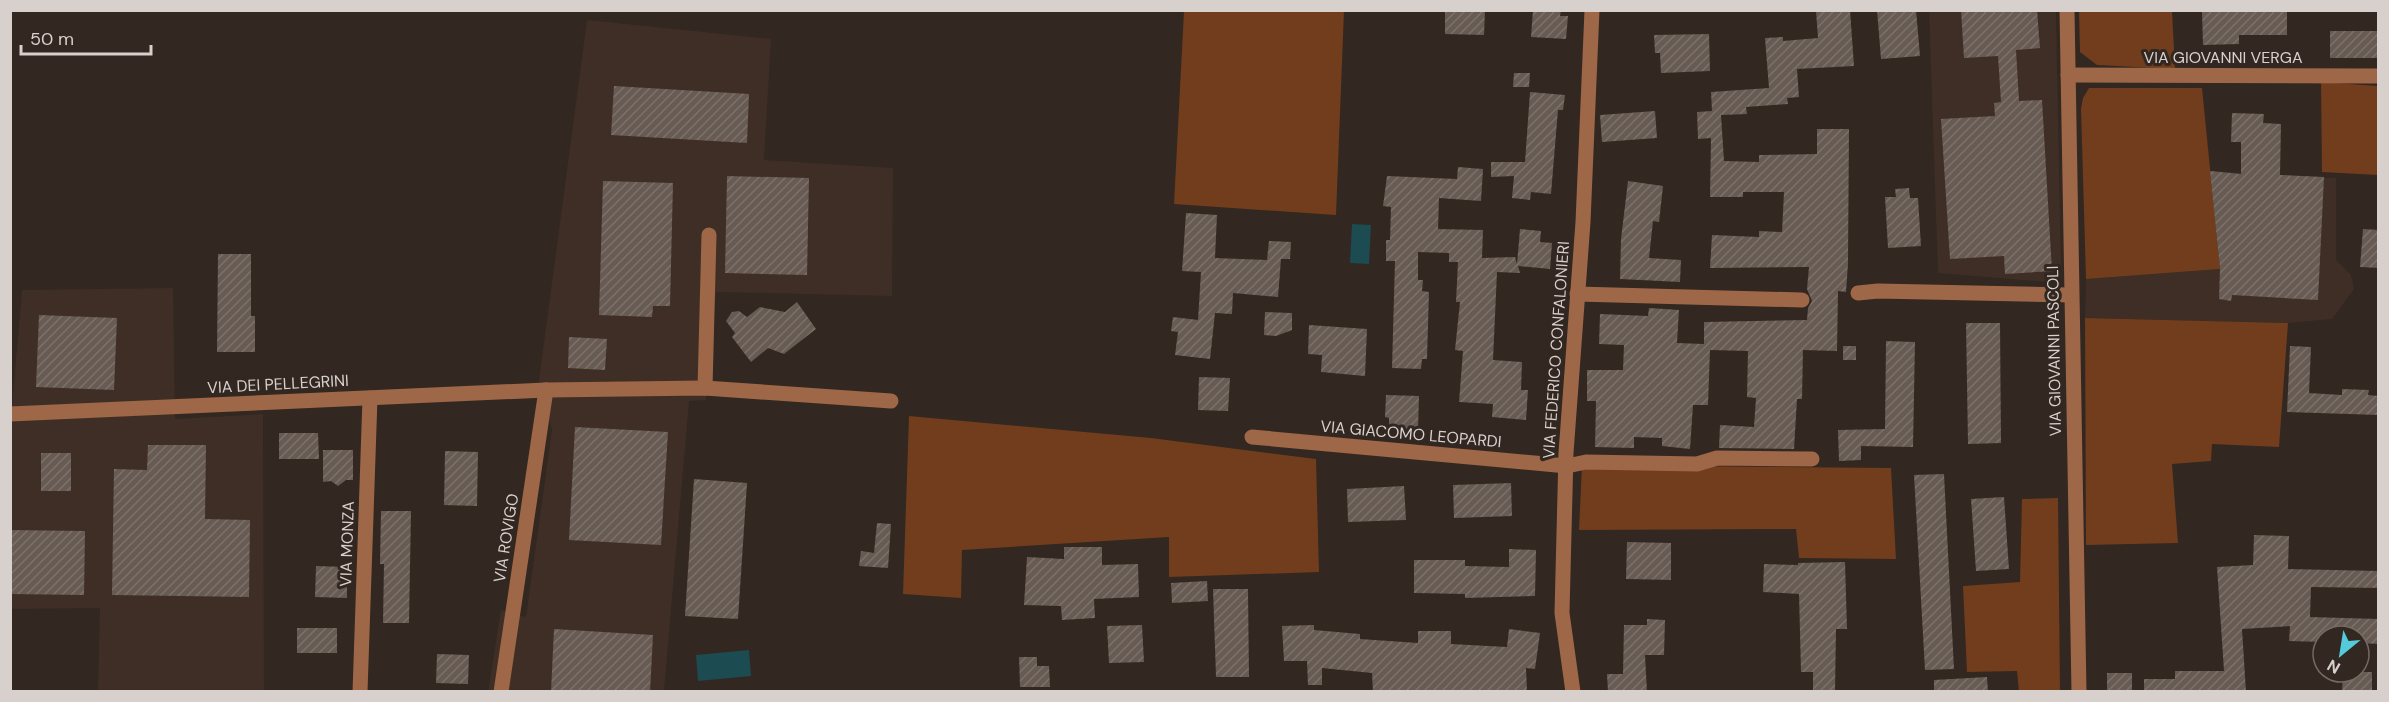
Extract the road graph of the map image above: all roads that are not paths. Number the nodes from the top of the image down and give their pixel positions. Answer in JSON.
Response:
{"nodes":[{"id":1,"x":1592,"y":10,"type":"edge"},
{"id":2,"x":2067,"y":10,"type":"edge"},
{"id":3,"x":2068,"y":75,"type":"junction"},
{"id":4,"x":2379,"y":76,"type":"edge"},
{"id":5,"x":709,"y":235,"type":"dead end"},
{"id":6,"x":1858,"y":293,"type":"dead end"},
{"id":7,"x":1577,"y":294,"type":"junction"},
{"id":8,"x":2071,"y":295,"type":"junction"},
{"id":9,"x":1802,"y":300,"type":"dead end"},
{"id":10,"x":705,"y":388,"type":"junction"},
{"id":11,"x":546,"y":390,"type":"junction"},
{"id":12,"x":370,"y":398,"type":"junction"},
{"id":13,"x":891,"y":401,"type":"dead end"},
{"id":14,"x":10,"y":414,"type":"edge"},
{"id":15,"x":1252,"y":436,"type":"dead end"},
{"id":16,"x":1812,"y":459,"type":"dead end"},
{"id":17,"x":1567,"y":466,"type":"junction"},
{"id":18,"x":360,"y":692,"type":"edge"},
{"id":19,"x":501,"y":692,"type":"edge"},
{"id":20,"x":1574,"y":692,"type":"edge"},
{"id":21,"x":2079,"y":692,"type":"edge"}],
"edges":[{"from":1,"to":7,"type":"street","name":"VIA FEDERICO CONFALONIERI"},
{"from":2,"to":3,"type":"street","name":"VIA GIOVANNI PASCOLI"},
{"from":3,"to":4,"type":"street","name":"VIA GIOVANNI VERGA"},
{"from":3,"to":8,"type":"street","name":"VIA GIOVANNI PASCOLI"},
{"from":5,"to":10,"type":"street"},
{"from":6,"to":8,"type":"street"},
{"from":7,"to":9,"type":"street"},
{"from":7,"to":17,"type":"street","name":"VIA FEDERICO CONFALONIERI"},
{"from":8,"to":21,"type":"street","name":"VIA GIOVANNI PASCOLI"},
{"from":10,"to":11,"type":"street","name":"VIA DEI PELLEGRINI"},
{"from":10,"to":13,"type":"street","name":"VIA DEI PELLEGRINI"},
{"from":11,"to":12,"type":"street","name":"VIA DEI PELLEGRINI"},
{"from":11,"to":19,"type":"street","name":"VIA ROVIGO"},
{"from":12,"to":14,"type":"street","name":"VIA DEI PELLEGRINI"},
{"from":12,"to":18,"type":"street","name":"VIA MONZA"},
{"from":15,"to":17,"type":"street","name":"VIA GIACOMO LEOPARDI"},
{"from":16,"to":17,"type":"street","name":"VIA GIACOMO LEOPARDI"},
{"from":17,"to":20,"type":"street","name":"VIA FEDERICO CONFALONIERI"}]}
